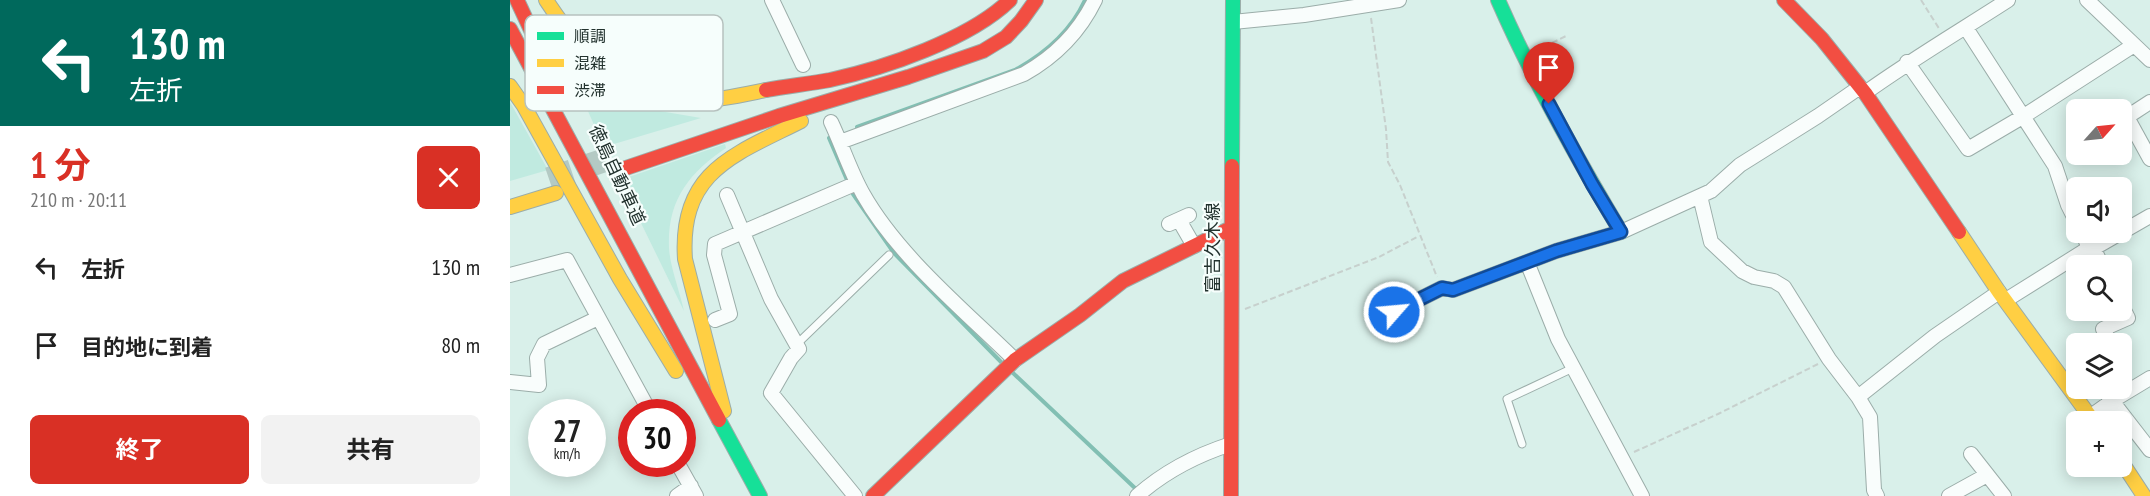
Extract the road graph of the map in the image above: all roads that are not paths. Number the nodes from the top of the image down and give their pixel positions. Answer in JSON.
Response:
{"nodes":[{"id":1,"x":517,"y":0,"type":"edge"},
{"id":2,"x":546,"y":0,"type":"edge"},
{"id":3,"x":772,"y":0,"type":"edge"},
{"id":4,"x":992,"y":0,"type":"edge"},
{"id":5,"x":1010,"y":0,"type":"edge"},
{"id":6,"x":1036,"y":0,"type":"edge"},
{"id":7,"x":1095,"y":0,"type":"edge"},
{"id":8,"x":1233,"y":0,"type":"edge"},
{"id":9,"x":1399,"y":0,"type":"edge"},
{"id":10,"x":1498,"y":0,"type":"edge"},
{"id":11,"x":2008,"y":0,"type":"edge"},
{"id":12,"x":2087,"y":0,"type":"edge"},
{"id":13,"x":1791,"y":2,"type":"edge"},
{"id":14,"x":1047,"y":8,"type":"dead end"},
{"id":15,"x":556,"y":15,"type":"edge"},
{"id":16,"x":525,"y":17,"type":"edge"},
{"id":17,"x":1233,"y":22,"type":"junction"},
{"id":18,"x":1966,"y":28,"type":"junction"},
{"id":19,"x":510,"y":29,"type":"edge"},
{"id":20,"x":962,"y":34,"type":"junction"},
{"id":21,"x":1006,"y":37,"type":"junction"},
{"id":22,"x":2134,"y":45,"type":"junction"},
{"id":23,"x":525,"y":57,"type":"edge"},
{"id":24,"x":2150,"y":60,"type":"edge"},
{"id":25,"x":1907,"y":62,"type":"junction"},
{"id":26,"x":803,"y":65,"type":"dead end"},
{"id":27,"x":841,"y":78,"type":"junction"},
{"id":28,"x":510,"y":86,"type":"edge"},
{"id":29,"x":1863,"y":90,"type":"junction"},
{"id":30,"x":853,"y":93,"type":"junction"},
{"id":31,"x":723,"y":99,"type":"edge"},
{"id":32,"x":775,"y":102,"type":"dead end"},
{"id":33,"x":2150,"y":102,"type":"edge"},
{"id":34,"x":525,"y":108,"type":"edge"},
{"id":35,"x":527,"y":111,"type":"edge"},
{"id":36,"x":554,"y":111,"type":"edge"},
{"id":37,"x":568,"y":111,"type":"edge"},
{"id":38,"x":2024,"y":116,"type":"junction"},
{"id":39,"x":831,"y":122,"type":"dead end"},
{"id":40,"x":840,"y":142,"type":"junction"},
{"id":41,"x":2150,"y":159,"type":"edge"},
{"id":42,"x":617,"y":171,"type":"tunnel mouth"},
{"id":43,"x":851,"y":186,"type":"junction"},
{"id":44,"x":556,"y":193,"type":"tunnel mouth"},
{"id":45,"x":727,"y":195,"type":"dead end"},
{"id":46,"x":1700,"y":196,"type":"junction"},
{"id":47,"x":2066,"y":200,"type":"edge"},
{"id":48,"x":510,"y":207,"type":"edge"},
{"id":49,"x":2150,"y":216,"type":"edge"},
{"id":50,"x":1179,"y":220,"type":"dead end"},
{"id":51,"x":1231,"y":228,"type":"junction"},
{"id":52,"x":1621,"y":232,"type":"junction"},
{"id":53,"x":743,"y":233,"type":"junction"},
{"id":54,"x":2088,"y":243,"type":"edge"},
{"id":55,"x":1194,"y":246,"type":"junction"},
{"id":56,"x":2091,"y":248,"type":"junction"},
{"id":57,"x":889,"y":255,"type":"dead end"},
{"id":58,"x":2095,"y":255,"type":"edge"},
{"id":59,"x":1527,"y":262,"type":"junction"},
{"id":60,"x":510,"y":274,"type":"edge"},
{"id":61,"x":2002,"y":296,"type":"junction"},
{"id":62,"x":655,"y":300,"type":"junction"},
{"id":63,"x":1394,"y":312,"type":"dead end"},
{"id":64,"x":598,"y":318,"type":"junction"},
{"id":65,"x":715,"y":320,"type":"dead end"},
{"id":66,"x":2120,"y":321,"type":"edge"},
{"id":67,"x":2105,"y":333,"type":"edge"},
{"id":68,"x":796,"y":344,"type":"junction"},
{"id":69,"x":1009,"y":365,"type":"junction"},
{"id":70,"x":1572,"y":368,"type":"junction"},
{"id":71,"x":2150,"y":378,"type":"edge"},
{"id":72,"x":510,"y":382,"type":"edge"},
{"id":73,"x":1858,"y":397,"type":"junction"},
{"id":74,"x":643,"y":399,"type":"edge"},
{"id":75,"x":2112,"y":401,"type":"junction"},
{"id":76,"x":2087,"y":411,"type":"edge"},
{"id":77,"x":2101,"y":411,"type":"edge"},
{"id":78,"x":730,"y":441,"type":"junction"},
{"id":79,"x":1231,"y":444,"type":"junction"},
{"id":80,"x":1522,"y":444,"type":"dead end"},
{"id":81,"x":2150,"y":450,"type":"edge"},
{"id":82,"x":1971,"y":454,"type":"dead end"},
{"id":83,"x":1987,"y":475,"type":"junction"},
{"id":84,"x":686,"y":477,"type":"edge"},
{"id":85,"x":2132,"y":477,"type":"edge"},
{"id":86,"x":694,"y":491,"type":"edge"},
{"id":87,"x":2142,"y":493,"type":"edge"},
{"id":88,"x":677,"y":496,"type":"edge"},
{"id":89,"x":752,"y":496,"type":"edge"},
{"id":90,"x":760,"y":496,"type":"edge"},
{"id":91,"x":855,"y":496,"type":"edge"},
{"id":92,"x":873,"y":496,"type":"edge"},
{"id":93,"x":1137,"y":496,"type":"edge"},
{"id":94,"x":1231,"y":496,"type":"edge"},
{"id":95,"x":1642,"y":496,"type":"edge"},
{"id":96,"x":1877,"y":496,"type":"edge"},
{"id":97,"x":1949,"y":496,"type":"edge"},
{"id":98,"x":2004,"y":496,"type":"edge"}],
"edges":[{"from":1,"to":16,"type":"main road","name":"徳島自動車道"},
{"from":2,"to":15,"type":"main road"},
{"from":3,"to":26,"type":"street"},
{"from":4,"to":20,"type":"main road"},
{"from":5,"to":20,"type":"main road"},
{"from":6,"to":21,"type":"main road"},
{"from":7,"to":40,"type":"street"},
{"from":8,"to":17,"type":"main road","name":"富吉久木線"},
{"from":9,"to":17,"type":"street"},
{"from":10,"to":52,"type":"main road"},
{"from":11,"to":18,"type":"street"},
{"from":12,"to":22,"type":"street"},
{"from":13,"to":29,"type":"main road"},
{"from":14,"to":21,"type":"main road"},
{"from":17,"to":51,"type":"main road","name":"富吉久木線"},
{"from":18,"to":25,"type":"street"},
{"from":18,"to":38,"type":"street"},
{"from":19,"to":23,"type":"main road","name":"徳島自動車道"},
{"from":20,"to":27,"type":"main road"},
{"from":21,"to":30,"type":"main road"},
{"from":22,"to":24,"type":"street"},
{"from":22,"to":38,"type":"street"},
{"from":25,"to":29,"type":"street"},
{"from":25,"to":38,"type":"street"},
{"from":27,"to":31,"type":"main road"},
{"from":27,"to":32,"type":"main road"},
{"from":28,"to":34,"type":"main road"},
{"from":29,"to":46,"type":"street"},
{"from":29,"to":61,"type":"main road"},
{"from":30,"to":42,"type":"main road"},
{"from":30,"to":78,"type":"main road"},
{"from":33,"to":41,"type":"street"},
{"from":35,"to":89,"type":"main road"},
{"from":36,"to":62,"type":"main road","name":"徳島自動車道"},
{"from":37,"to":62,"type":"main road","name":"徳島自動車道"},
{"from":38,"to":47,"type":"street"},
{"from":39,"to":40,"type":"street"},
{"from":40,"to":43,"type":"street"},
{"from":43,"to":53,"type":"street"},
{"from":43,"to":69,"type":"street"},
{"from":44,"to":48,"type":"main road"},
{"from":45,"to":53,"type":"street"},
{"from":46,"to":52,"type":"street"},
{"from":46,"to":73,"type":"street"},
{"from":49,"to":56,"type":"street"},
{"from":50,"to":55,"type":"street"},
{"from":51,"to":55,"type":"main road"},
{"from":51,"to":79,"type":"main road","name":"富吉久木線"},
{"from":52,"to":59,"type":"street"},
{"from":53,"to":65,"type":"street"},
{"from":53,"to":68,"type":"street"},
{"from":54,"to":56,"type":"street"},
{"from":55,"to":69,"type":"main road"},
{"from":56,"to":58,"type":"street"},
{"from":56,"to":61,"type":"street"},
{"from":57,"to":68,"type":"lane"},
{"from":59,"to":63,"type":"street"},
{"from":59,"to":70,"type":"street"},
{"from":60,"to":64,"type":"street"},
{"from":61,"to":73,"type":"street"},
{"from":61,"to":76,"type":"main road"},
{"from":62,"to":78,"type":"main road","name":"徳島自動車道"},
{"from":64,"to":72,"type":"street"},
{"from":64,"to":74,"type":"street"},
{"from":66,"to":67,"type":"street"},
{"from":68,"to":91,"type":"street"},
{"from":69,"to":92,"type":"main road"},
{"from":70,"to":80,"type":"lane"},
{"from":70,"to":95,"type":"street"},
{"from":71,"to":75,"type":"street"},
{"from":73,"to":96,"type":"street"},
{"from":75,"to":77,"type":"street"},
{"from":75,"to":81,"type":"street"},
{"from":78,"to":90,"type":"main road","name":"徳島自動車道"},
{"from":79,"to":93,"type":"street"},
{"from":79,"to":94,"type":"main road","name":"富吉久木線"},
{"from":82,"to":83,"type":"street"},
{"from":83,"to":97,"type":"street"},
{"from":83,"to":98,"type":"street"},
{"from":84,"to":86,"type":"street"},
{"from":85,"to":87,"type":"main road"},
{"from":86,"to":88,"type":"street"}]}
